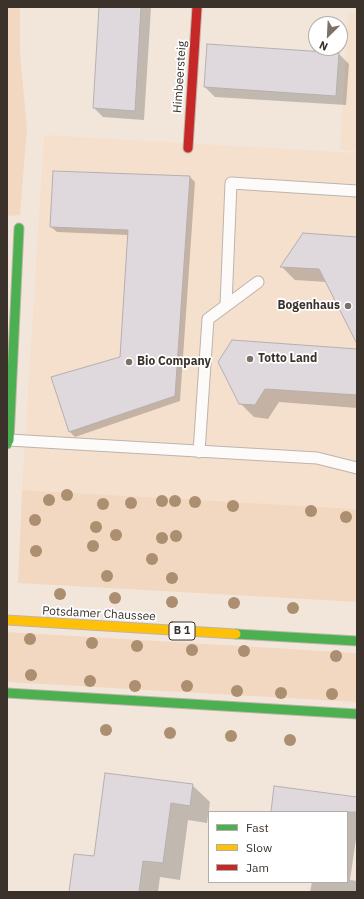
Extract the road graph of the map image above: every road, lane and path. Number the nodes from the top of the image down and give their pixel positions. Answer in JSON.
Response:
{"nodes":[{"id":1,"x":197,"y":7,"type":"edge"},
{"id":2,"x":188,"y":148,"type":"dead end"},
{"id":3,"x":357,"y":191,"type":"edge"},
{"id":4,"x":19,"y":228,"type":"dead end"},
{"id":5,"x":258,"y":282,"type":"dead end"},
{"id":6,"x":226,"y":305,"type":"junction"},
{"id":7,"x":8,"y":442,"type":"edge"},
{"id":8,"x":199,"y":452,"type":"junction"},
{"id":9,"x":357,"y":468,"type":"edge"},
{"id":10,"x":7,"y":620,"type":"edge"},
{"id":11,"x":357,"y":641,"type":"edge"},
{"id":12,"x":7,"y":693,"type":"edge"},
{"id":13,"x":357,"y":714,"type":"edge"}],
"edges":[{"from":1,"to":2,"type":"main road","name":"Himbeersteig"},
{"from":3,"to":6,"type":"lane"},
{"from":4,"to":7,"type":"main road"},
{"from":5,"to":6,"type":"lane"},
{"from":6,"to":8,"type":"lane"},
{"from":7,"to":8,"type":"lane"},
{"from":8,"to":9,"type":"lane"},
{"from":10,"to":11,"type":"main road","name":"Potsdamer Chaussee","number":"B 1"},
{"from":12,"to":13,"type":"main road"}]}
